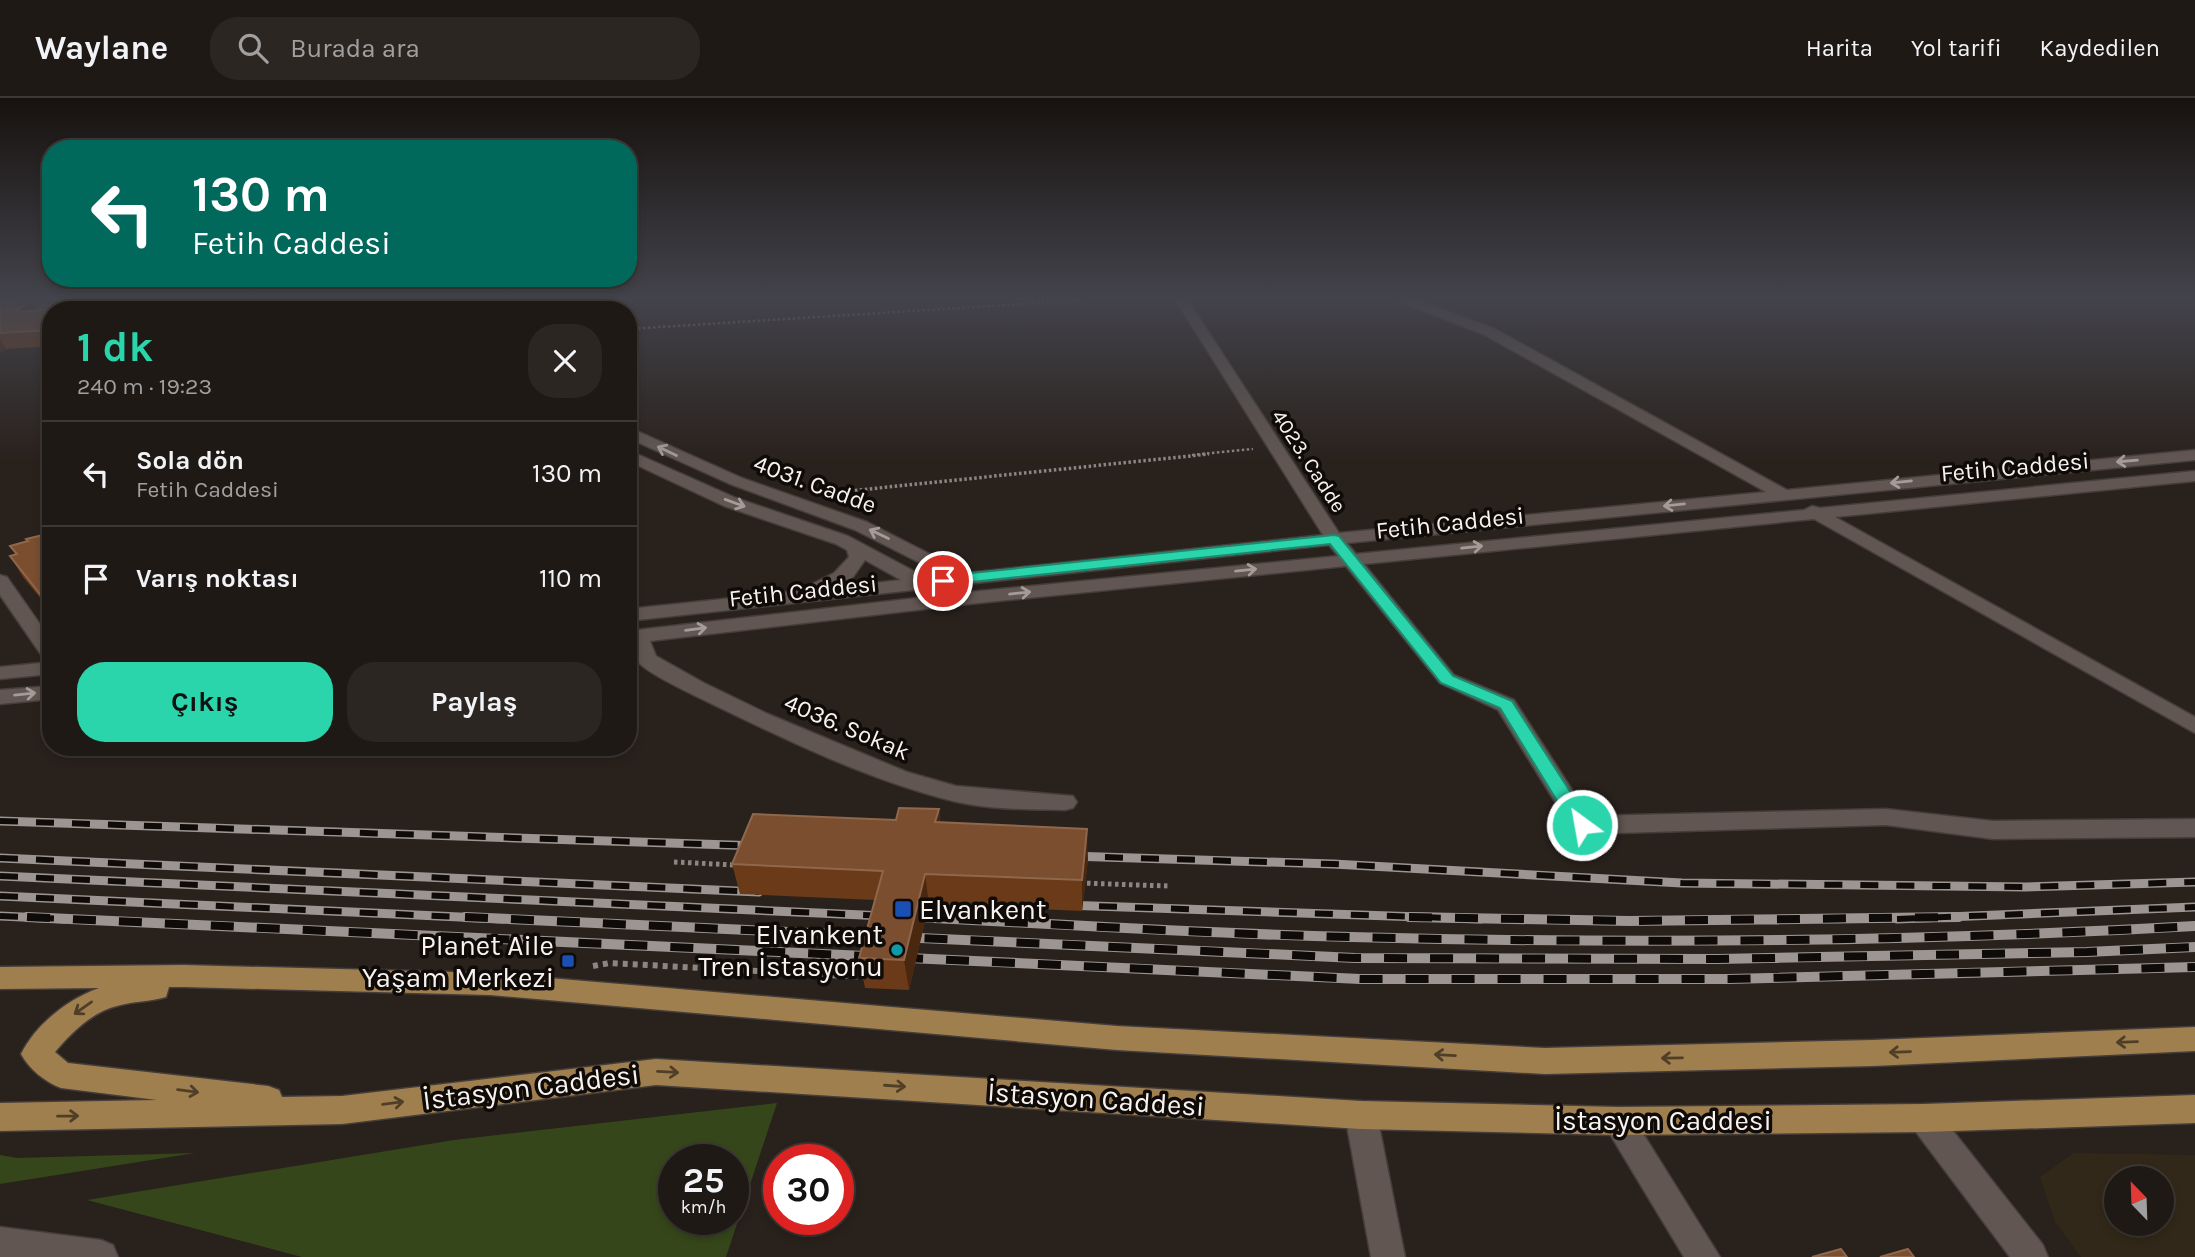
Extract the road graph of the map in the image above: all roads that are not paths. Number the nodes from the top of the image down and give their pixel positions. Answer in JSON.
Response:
{"nodes":[{"id":1,"x":1216,"y":353,"type":"edge"},
{"id":2,"x":1528,"y":353,"type":"edge"},
{"id":3,"x":637,"y":436,"type":"edge"},
{"id":4,"x":2195,"y":455,"type":"edge"},
{"id":5,"x":637,"y":459,"type":"edge"},
{"id":6,"x":2195,"y":476,"type":"edge"},
{"id":7,"x":1781,"y":494,"type":"junction"},
{"id":8,"x":1815,"y":512,"type":"junction"},
{"id":9,"x":1334,"y":539,"type":"junction"},
{"id":10,"x":855,"y":547,"type":"junction"},
{"id":11,"x":1350,"y":560,"type":"junction"},
{"id":12,"x":964,"y":578,"type":"junction"},
{"id":13,"x":0,"y":580,"type":"edge"},
{"id":14,"x":921,"y":583,"type":"junction"},
{"id":15,"x":795,"y":596,"type":"junction"},
{"id":16,"x":970,"y":598,"type":"junction"},
{"id":17,"x":925,"y":604,"type":"junction"},
{"id":18,"x":637,"y":614,"type":"edge"},
{"id":19,"x":637,"y":636,"type":"edge"},
{"id":20,"x":637,"y":641,"type":"edge"},
{"id":21,"x":42,"y":642,"type":"edge"},
{"id":22,"x":42,"y":669,"type":"edge"},
{"id":23,"x":0,"y":673,"type":"edge"},
{"id":24,"x":42,"y":693,"type":"edge"},
{"id":25,"x":0,"y":696,"type":"edge"},
{"id":26,"x":2195,"y":726,"type":"edge"},
{"id":27,"x":1065,"y":802,"type":"dead end"},
{"id":28,"x":2195,"y":828,"type":"edge"},
{"id":29,"x":0,"y":978,"type":"edge"},
{"id":30,"x":294,"y":979,"type":"junction"},
{"id":31,"x":2195,"y":1039,"type":"edge"},
{"id":32,"x":2195,"y":1109,"type":"edge"},
{"id":33,"x":342,"y":1110,"type":"junction"},
{"id":34,"x":1361,"y":1115,"type":"junction"},
{"id":35,"x":0,"y":1117,"type":"edge"},
{"id":36,"x":1924,"y":1118,"type":"junction"},
{"id":37,"x":1618,"y":1121,"type":"junction"},
{"id":38,"x":0,"y":1244,"type":"edge"},
{"id":39,"x":101,"y":1257,"type":"edge"},
{"id":40,"x":1388,"y":1257,"type":"edge"},
{"id":41,"x":1703,"y":1257,"type":"edge"},
{"id":42,"x":2031,"y":1257,"type":"edge"}],
"edges":[{"from":1,"to":9,"type":"street","name":"4023. Cadde"},
{"from":2,"to":7,"type":"street"},
{"from":12,"to":3,"type":"street","name":"4031. Cadde","one_way":true},
{"from":4,"to":7,"type":"street","name":"Fetih Caddesi","one_way":true},
{"from":5,"to":10,"type":"street","name":"4031. Cadde","one_way":true},
{"from":6,"to":8,"type":"street","name":"Fetih Caddesi"},
{"from":7,"to":8,"type":"street"},
{"from":7,"to":9,"type":"street","name":"Fetih Caddesi","one_way":true},
{"from":11,"to":8,"type":"street","name":"Fetih Caddesi","one_way":true},
{"from":8,"to":26,"type":"street"},
{"from":9,"to":11,"type":"street","name":"4023. Cadde"},
{"from":9,"to":12,"type":"street","name":"Fetih Caddesi"},
{"from":10,"to":14,"type":"street","name":"4031. Cadde"},
{"from":10,"to":15,"type":"street","name":"4031. Cadde"},
{"from":16,"to":11,"type":"street","name":"Fetih Caddesi","one_way":true},
{"from":11,"to":28,"type":"street","name":"4023. Cadde"},
{"from":12,"to":14,"type":"street","name":"Fetih Caddesi"},
{"from":12,"to":16,"type":"street"},
{"from":13,"to":21,"type":"street"},
{"from":14,"to":15,"type":"street","name":"Fetih Caddesi"},
{"from":14,"to":17,"type":"street"},
{"from":15,"to":18,"type":"street","name":"Fetih Caddesi"},
{"from":16,"to":17,"type":"street","name":"Fetih Caddesi"},
{"from":19,"to":17,"type":"street","name":"Fetih Caddesi","one_way":true},
{"from":20,"to":27,"type":"street","name":"4036. Sokak"},
{"from":22,"to":23,"type":"street"},
{"from":25,"to":24,"type":"street","one_way":true},
{"from":29,"to":30,"type":"main road"},
{"from":31,"to":30,"type":"main road","one_way":true},
{"from":30,"to":33,"type":"main road","one_way":true},
{"from":32,"to":36,"type":"main road","name":"İstasyon Caddesi"},
{"from":33,"to":34,"type":"main road","name":"İstasyon Caddesi","one_way":true},
{"from":35,"to":33,"type":"main road","name":"İstasyon Caddesi","one_way":true},
{"from":34,"to":37,"type":"main road","name":"İstasyon Caddesi"},
{"from":34,"to":40,"type":"street"},
{"from":36,"to":37,"type":"main road","name":"İstasyon Caddesi"},
{"from":36,"to":42,"type":"street"},
{"from":37,"to":41,"type":"street"},
{"from":38,"to":39,"type":"street"}]}
